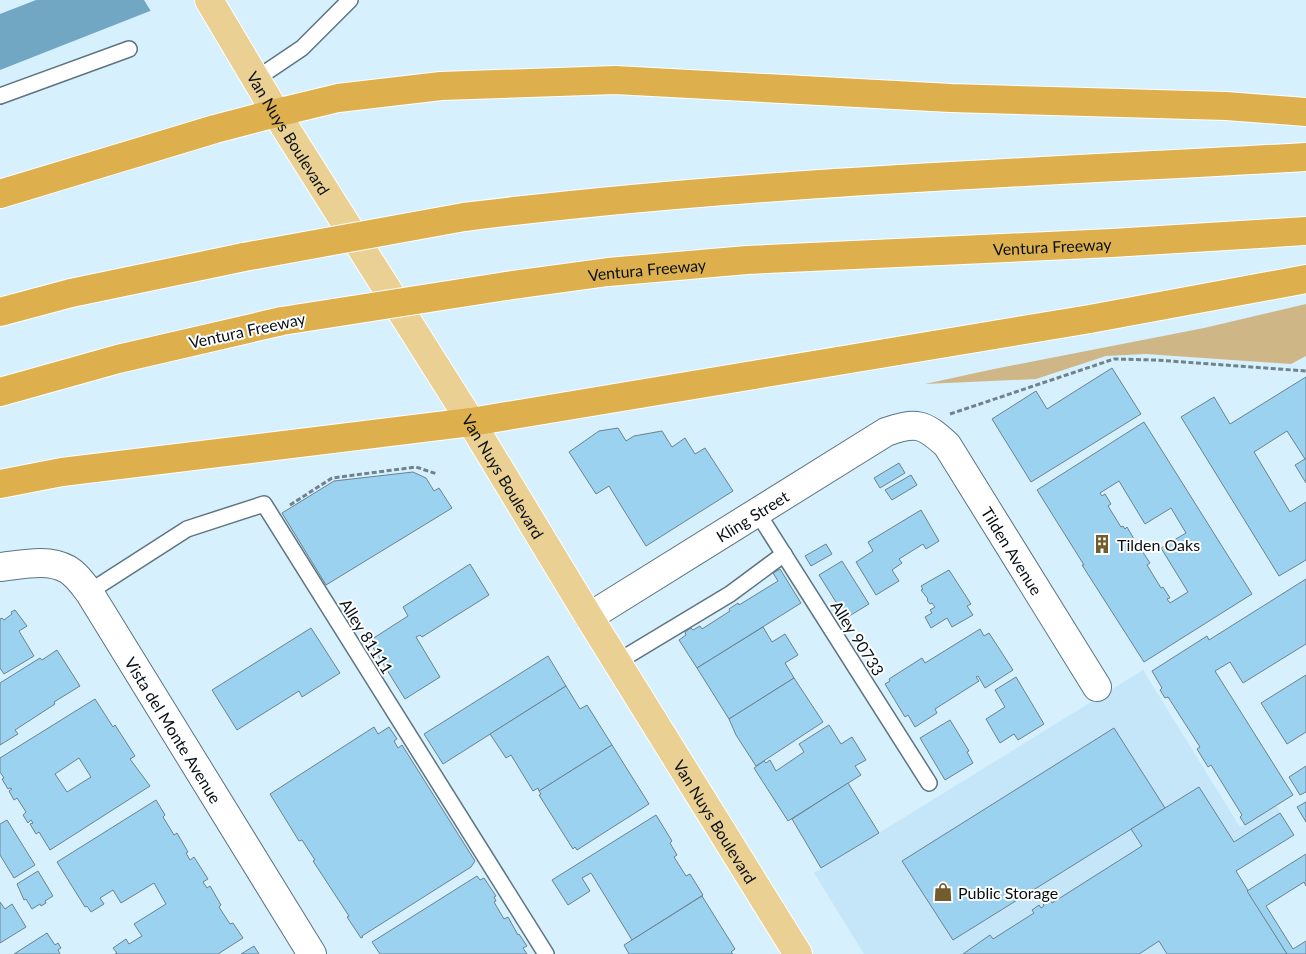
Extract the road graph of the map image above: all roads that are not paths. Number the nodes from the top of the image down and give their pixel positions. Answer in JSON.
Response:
{"nodes":[{"id":1,"x":350,"y":0,"type":"edge"},
{"id":2,"x":212,"y":6,"type":"edge"},
{"id":3,"x":129,"y":49,"type":"dead end"},
{"id":4,"x":256,"y":79,"type":"junction"},
{"id":5,"x":0,"y":96,"type":"edge"},
{"id":6,"x":1306,"y":112,"type":"edge"},
{"id":7,"x":276,"y":113,"type":"junction"},
{"id":8,"x":1306,"y":157,"type":"edge"},
{"id":9,"x":0,"y":194,"type":"edge"},
{"id":10,"x":1306,"y":231,"type":"edge"},
{"id":11,"x":1306,"y":279,"type":"edge"},
{"id":12,"x":0,"y":312,"type":"edge"},
{"id":13,"x":0,"y":392,"type":"edge"},
{"id":14,"x":471,"y":422,"type":"junction"},
{"id":15,"x":919,"y":425,"type":"joint"},
{"id":16,"x":0,"y":484,"type":"edge"},
{"id":17,"x":757,"y":512,"type":"junction"},
{"id":18,"x":784,"y":554,"type":"junction"},
{"id":19,"x":0,"y":567,"type":"edge"},
{"id":20,"x":89,"y":592,"type":"junction"},
{"id":21,"x":589,"y":617,"type":"junction"},
{"id":22,"x":617,"y":662,"type":"junction"},
{"id":23,"x":1098,"y":687,"type":"dead end"},
{"id":24,"x":929,"y":783,"type":"dead end"},
{"id":25,"x":312,"y":954,"type":"edge"},
{"id":26,"x":546,"y":954,"type":"edge"},
{"id":27,"x":798,"y":954,"type":"edge"}],
"edges":[{"from":1,"to":4,"type":"lane"},
{"from":2,"to":4,"type":"main road","name":"Van Nuys Boulevard"},
{"from":3,"to":5,"type":"lane"},
{"from":4,"to":7,"type":"main road","name":"Van Nuys Boulevard"},
{"from":6,"to":7,"type":"highway"},
{"from":7,"to":9,"type":"highway"},
{"from":7,"to":14,"type":"main road","name":"Van Nuys Boulevard"},
{"from":8,"to":12,"type":"highway","bridge":true},
{"from":10,"to":13,"type":"highway","name":"Ventura Freeway","bridge":true},
{"from":11,"to":14,"type":"highway"},
{"from":14,"to":16,"type":"highway"},
{"from":14,"to":21,"type":"main road","name":"Van Nuys Boulevard"},
{"from":15,"to":17,"type":"street","name":"Kling Street"},
{"from":15,"to":23,"type":"street","name":"Tilden Avenue"},
{"from":17,"to":18,"type":"lane","name":"Alley 90733"},
{"from":17,"to":21,"type":"street","name":"Kling Street"},
{"from":18,"to":22,"type":"lane"},
{"from":18,"to":24,"type":"lane","name":"Alley 90733"},
{"from":19,"to":20,"type":"street","name":"Vista del Monte Avenue"},
{"from":20,"to":25,"type":"street","name":"Vista del Monte Avenue"},
{"from":20,"to":26,"type":"lane","name":"Alley 81111"},
{"from":21,"to":22,"type":"main road","name":"Van Nuys Boulevard"},
{"from":22,"to":27,"type":"main road","name":"Van Nuys Boulevard"}]}
